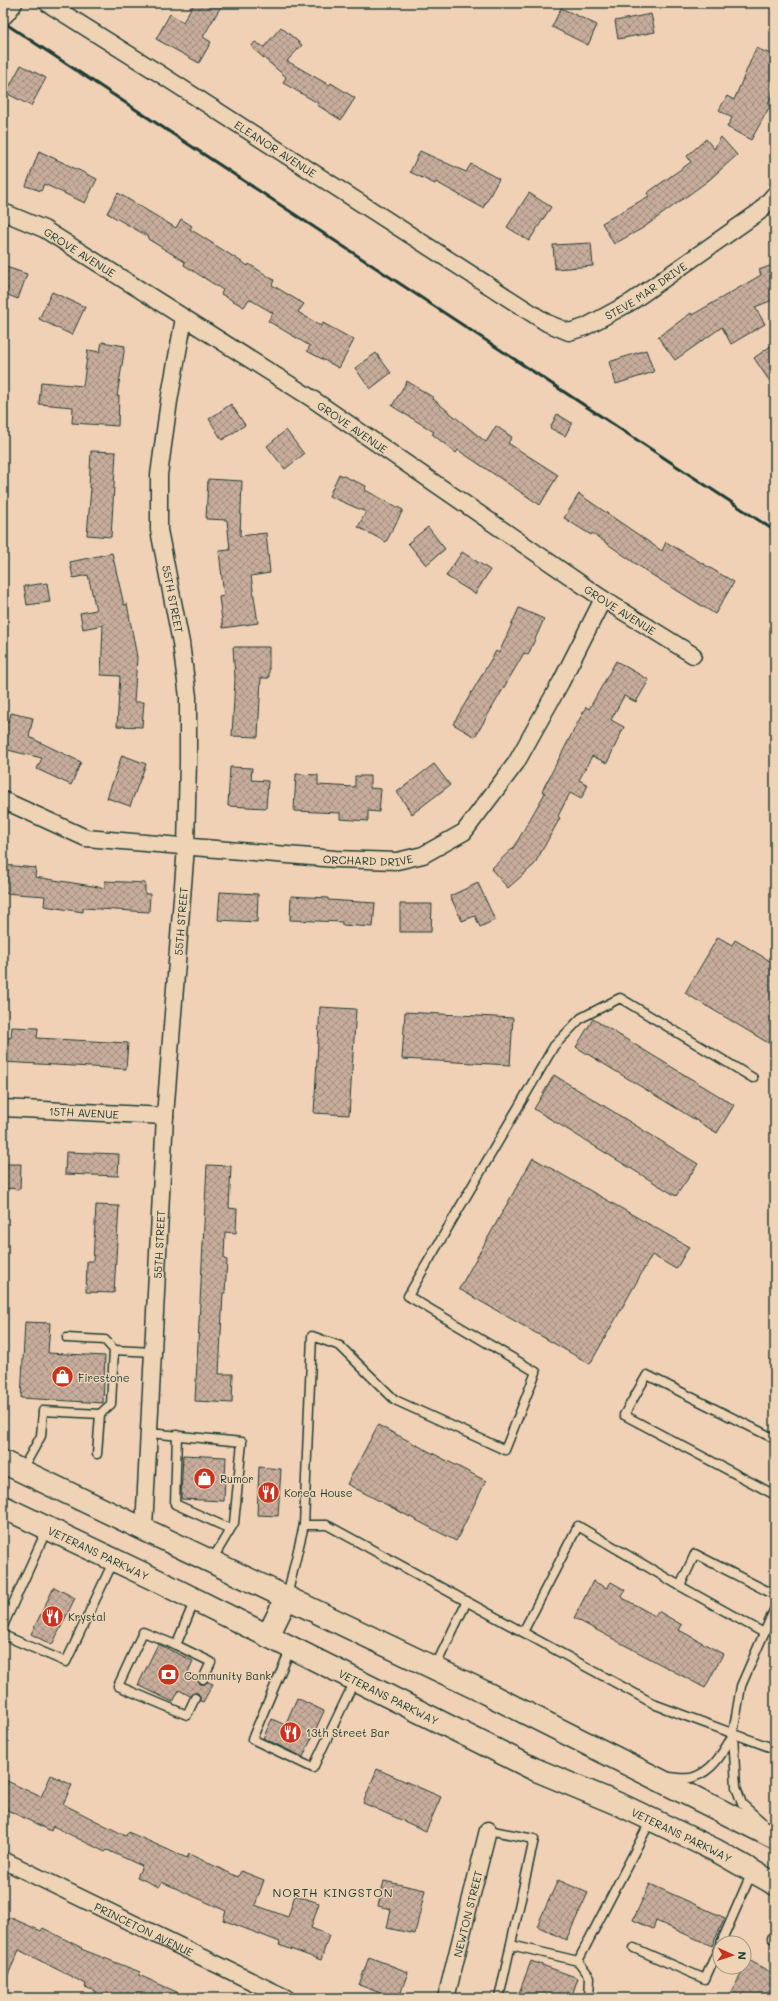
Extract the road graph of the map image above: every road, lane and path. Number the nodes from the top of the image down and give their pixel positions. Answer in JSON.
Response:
{"nodes":[{"id":1,"x":11,"y":3,"type":"edge"},
{"id":2,"x":47,"y":3,"type":"edge"},
{"id":3,"x":3,"y":13,"type":"edge"},
{"id":4,"x":775,"y":194,"type":"edge"},
{"id":5,"x":3,"y":212,"type":"edge"},
{"id":6,"x":504,"y":296,"type":"joint"},
{"id":7,"x":184,"y":318,"type":"junction"},
{"id":8,"x":603,"y":599,"type":"junction"},
{"id":9,"x":693,"y":655,"type":"dead end"},
{"id":10,"x":3,"y":800,"type":"edge"},
{"id":11,"x":186,"y":847,"type":"junction"},
{"id":12,"x":753,"y":1078,"type":"dead end"},
{"id":13,"x":3,"y":1108,"type":"edge"},
{"id":14,"x":165,"y":1116,"type":"junction"},
{"id":15,"x":67,"y":1338,"type":"dead end"},
{"id":16,"x":114,"y":1350,"type":"junction"},
{"id":17,"x":153,"y":1352,"type":"junction"},
{"id":18,"x":100,"y":1414,"type":"junction"},
{"id":19,"x":149,"y":1433,"type":"junction"},
{"id":20,"x":177,"y":1435,"type":"junction"},
{"id":21,"x":775,"y":1439,"type":"edge"},
{"id":22,"x":97,"y":1454,"type":"dead end"},
{"id":23,"x":12,"y":1466,"type":"edge"},
{"id":24,"x":775,"y":1495,"type":"edge"},
{"id":25,"x":3,"y":1507,"type":"edge"},
{"id":26,"x":304,"y":1525,"type":"junction"},
{"id":27,"x":47,"y":1528,"type":"junction"},
{"id":28,"x":144,"y":1528,"type":"junction"},
{"id":29,"x":230,"y":1529,"type":"junction"},
{"id":30,"x":114,"y":1560,"type":"junction"},
{"id":31,"x":211,"y":1561,"type":"junction"},
{"id":32,"x":680,"y":1586,"type":"junction"},
{"id":33,"x":775,"y":1595,"type":"edge"},
{"id":34,"x":287,"y":1597,"type":"junction"},
{"id":35,"x":195,"y":1600,"type":"junction"},
{"id":36,"x":467,"y":1601,"type":"junction"},
{"id":37,"x":775,"y":1608,"type":"edge"},
{"id":38,"x":3,"y":1626,"type":"edge"},
{"id":39,"x":523,"y":1632,"type":"junction"},
{"id":40,"x":764,"y":1634,"type":"junction"},
{"id":41,"x":3,"y":1635,"type":"edge"},
{"id":42,"x":268,"y":1636,"type":"junction"},
{"id":43,"x":176,"y":1645,"type":"junction"},
{"id":44,"x":292,"y":1648,"type":"junction"},
{"id":45,"x":435,"y":1668,"type":"junction"},
{"id":46,"x":203,"y":1679,"type":"dead end"},
{"id":47,"x":356,"y":1680,"type":"junction"},
{"id":48,"x":195,"y":1698,"type":"dead end"},
{"id":49,"x":733,"y":1734,"type":"junction"},
{"id":50,"x":775,"y":1750,"type":"edge"},
{"id":51,"x":655,"y":1776,"type":"junction"},
{"id":52,"x":650,"y":1820,"type":"junction"},
{"id":53,"x":488,"y":1830,"type":"joint"},
{"id":54,"x":775,"y":1835,"type":"edge"},
{"id":55,"x":775,"y":1838,"type":"edge"},
{"id":56,"x":3,"y":1860,"type":"edge"},
{"id":57,"x":753,"y":1872,"type":"junction"},
{"id":58,"x":775,"y":1884,"type":"edge"},
{"id":59,"x":775,"y":1932,"type":"edge"},
{"id":60,"x":724,"y":1935,"type":"edge"},
{"id":61,"x":775,"y":1940,"type":"edge"},
{"id":62,"x":511,"y":1945,"type":"junction"},
{"id":63,"x":634,"y":1948,"type":"dead end"},
{"id":64,"x":578,"y":1961,"type":"junction"},
{"id":65,"x":712,"y":1963,"type":"edge"},
{"id":66,"x":286,"y":1998,"type":"edge"},
{"id":67,"x":446,"y":1998,"type":"edge"},
{"id":68,"x":499,"y":1998,"type":"edge"},
{"id":69,"x":589,"y":1998,"type":"edge"}],
"edges":[{"from":1,"to":3,"type":"main road"},
{"from":2,"to":6,"type":"street","name":"ELEANOR AVENUE"},
{"from":4,"to":6,"type":"street","name":"STEVE MAR DRIVE"},
{"from":5,"to":7,"type":"street","name":"GROVE AVENUE"},
{"from":7,"to":8,"type":"street","name":"GROVE AVENUE"},
{"from":7,"to":11,"type":"street","name":"55TH STREET"},
{"from":8,"to":9,"type":"street","name":"GROVE AVENUE"},
{"from":8,"to":11,"type":"street","name":"ORCHARD DRIVE"},
{"from":10,"to":11,"type":"street","name":"ORCHARD DRIVE"},
{"from":11,"to":14,"type":"street","name":"55TH STREET"},
{"from":12,"to":26,"type":"lane"},
{"from":13,"to":14,"type":"street","name":"15TH AVENUE"},
{"from":14,"to":17,"type":"street","name":"55TH STREET"},
{"from":15,"to":16,"type":"lane"},
{"from":16,"to":17,"type":"lane"},
{"from":16,"to":18,"type":"lane"},
{"from":17,"to":19,"type":"street","name":"55TH STREET"},
{"from":18,"to":22,"type":"lane"},
{"from":18,"to":23,"type":"lane"},
{"from":19,"to":20,"type":"lane"},
{"from":19,"to":28,"type":"street","name":"55TH STREET"},
{"from":20,"to":29,"type":"lane"},
{"from":20,"to":29,"type":"lane"},
{"from":21,"to":24,"type":"lane"},
{"from":23,"to":28,"type":"main road"},
{"from":25,"to":27,"type":"main road","name":"VETERANS PARKWAY"},
{"from":26,"to":34,"type":"lane"},
{"from":26,"to":36,"type":"lane"},
{"from":27,"to":30,"type":"main road","name":"VETERANS PARKWAY"},
{"from":27,"to":38,"type":"lane"},
{"from":28,"to":31,"type":"main road"},
{"from":29,"to":31,"type":"lane"},
{"from":30,"to":35,"type":"main road","name":"VETERANS PARKWAY"},
{"from":30,"to":41,"type":"lane"},
{"from":31,"to":34,"type":"main road"},
{"from":32,"to":33,"type":"lane"},
{"from":32,"to":39,"type":"lane"},
{"from":32,"to":40,"type":"lane"},
{"from":34,"to":42,"type":"main road"},
{"from":34,"to":45,"type":"main road"},
{"from":35,"to":42,"type":"main road","name":"VETERANS PARKWAY"},
{"from":35,"to":43,"type":"lane"},
{"from":36,"to":39,"type":"lane"},
{"from":36,"to":45,"type":"lane"},
{"from":37,"to":40,"type":"lane"},
{"from":39,"to":49,"type":"lane"},
{"from":40,"to":49,"type":"lane"},
{"from":42,"to":44,"type":"main road","name":"VETERANS PARKWAY"},
{"from":43,"to":46,"type":"lane"},
{"from":43,"to":48,"type":"lane"},
{"from":44,"to":47,"type":"main road","name":"VETERANS PARKWAY"},
{"from":44,"to":47,"type":"lane"},
{"from":45,"to":51,"type":"main road"},
{"from":47,"to":52,"type":"main road","name":"VETERANS PARKWAY"},
{"from":49,"to":50,"type":"lane"},
{"from":49,"to":51,"type":"lane"},
{"from":49,"to":54,"type":"lane"},
{"from":51,"to":55,"type":"main road"},
{"from":52,"to":57,"type":"main road","name":"VETERANS PARKWAY"},
{"from":52,"to":64,"type":"lane"},
{"from":53,"to":62,"type":"lane"},
{"from":53,"to":67,"type":"street","name":"NEWTON STREET"},
{"from":56,"to":66,"type":"street","name":"PRINCETON AVENUE"},
{"from":57,"to":58,"type":"main road","name":"VETERANS PARKWAY"},
{"from":57,"to":60,"type":"lane"},
{"from":59,"to":61,"type":"lane"},
{"from":62,"to":64,"type":"lane"},
{"from":62,"to":68,"type":"lane"},
{"from":63,"to":65,"type":"lane"},
{"from":64,"to":69,"type":"lane"}]}
